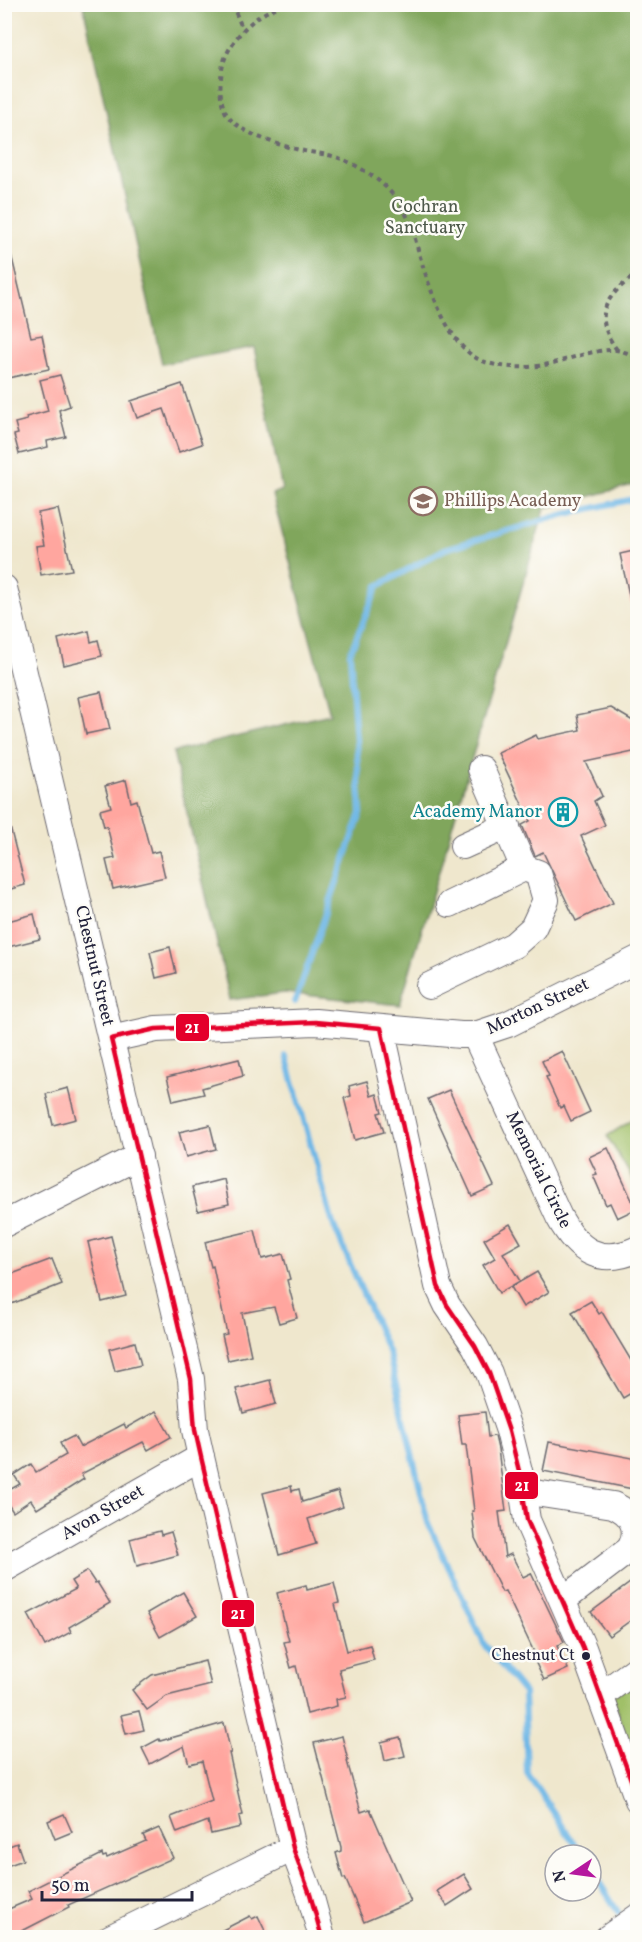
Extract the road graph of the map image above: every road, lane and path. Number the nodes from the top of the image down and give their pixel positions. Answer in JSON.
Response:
{"nodes":[{"id":1,"x":232,"y":4,"type":"edge"},
{"id":2,"x":284,"y":4,"type":"edge"},
{"id":3,"x":243,"y":30,"type":"junction"},
{"id":4,"x":638,"y":273,"type":"edge"},
{"id":5,"x":616,"y":350,"type":"junction"},
{"id":6,"x":638,"y":357,"type":"edge"},
{"id":7,"x":4,"y":588,"type":"edge"},
{"id":8,"x":9,"y":638,"type":"edge"},
{"id":9,"x":481,"y":769,"type":"dead end"},
{"id":10,"x":507,"y":826,"type":"junction"},
{"id":11,"x":463,"y":846,"type":"dead end"},
{"id":12,"x":524,"y":868,"type":"junction"},
{"id":13,"x":450,"y":904,"type":"dead end"},
{"id":14,"x":638,"y":959,"type":"edge"},
{"id":15,"x":429,"y":986,"type":"dead end"},
{"id":16,"x":381,"y":1028,"type":"junction"},
{"id":17,"x":475,"y":1035,"type":"junction"},
{"id":18,"x":111,"y":1040,"type":"junction"},
{"id":19,"x":139,"y":1156,"type":"junction"},
{"id":20,"x":4,"y":1224,"type":"edge"},
{"id":21,"x":638,"y":1249,"type":"edge"},
{"id":22,"x":201,"y":1457,"type":"junction"},
{"id":23,"x":522,"y":1491,"type":"junction"},
{"id":24,"x":4,"y":1569,"type":"edge"},
{"id":25,"x":563,"y":1600,"type":"junction"},
{"id":26,"x":638,"y":1668,"type":"edge"},
{"id":27,"x":600,"y":1696,"type":"junction"},
{"id":28,"x":638,"y":1800,"type":"edge"},
{"id":29,"x":294,"y":1848,"type":"junction"},
{"id":30,"x":638,"y":1917,"type":"edge"},
{"id":31,"x":110,"y":1938,"type":"edge"},
{"id":32,"x":322,"y":1938,"type":"edge"},
{"id":33,"x":608,"y":1938,"type":"edge"}],
"edges":[{"from":1,"to":3,"type":"path"},
{"from":2,"to":3,"type":"path"},
{"from":3,"to":5,"type":"path"},
{"from":4,"to":5,"type":"path"},
{"from":5,"to":6,"type":"path"},
{"from":7,"to":8,"type":"street","name":"Chestnut Street"},
{"from":8,"to":18,"type":"street","name":"Chestnut Street"},
{"from":9,"to":10,"type":"street"},
{"from":10,"to":11,"type":"street"},
{"from":10,"to":12,"type":"street"},
{"from":12,"to":13,"type":"street"},
{"from":12,"to":15,"type":"street"},
{"from":14,"to":17,"type":"street","name":"Morton Street"},
{"from":16,"to":17,"type":"street","name":"Morton Street"},
{"from":16,"to":18,"type":"street","name":"Morton Street"},
{"from":16,"to":23,"type":"street"},
{"from":17,"to":21,"type":"street","name":"Memorial Circle"},
{"from":18,"to":19,"type":"street","name":"Chestnut Street"},
{"from":19,"to":20,"type":"street"},
{"from":19,"to":22,"type":"street","name":"Chestnut Street"},
{"from":22,"to":24,"type":"street","name":"Avon Street"},
{"from":22,"to":29,"type":"street","name":"Chestnut Street"},
{"from":23,"to":25,"type":"street"},
{"from":23,"to":25,"type":"street"},
{"from":25,"to":27,"type":"street"},
{"from":26,"to":27,"type":"street"},
{"from":27,"to":28,"type":"street"},
{"from":29,"to":31,"type":"street"},
{"from":29,"to":32,"type":"street","name":"Chestnut Street"},
{"from":30,"to":33,"type":"street"}]}
